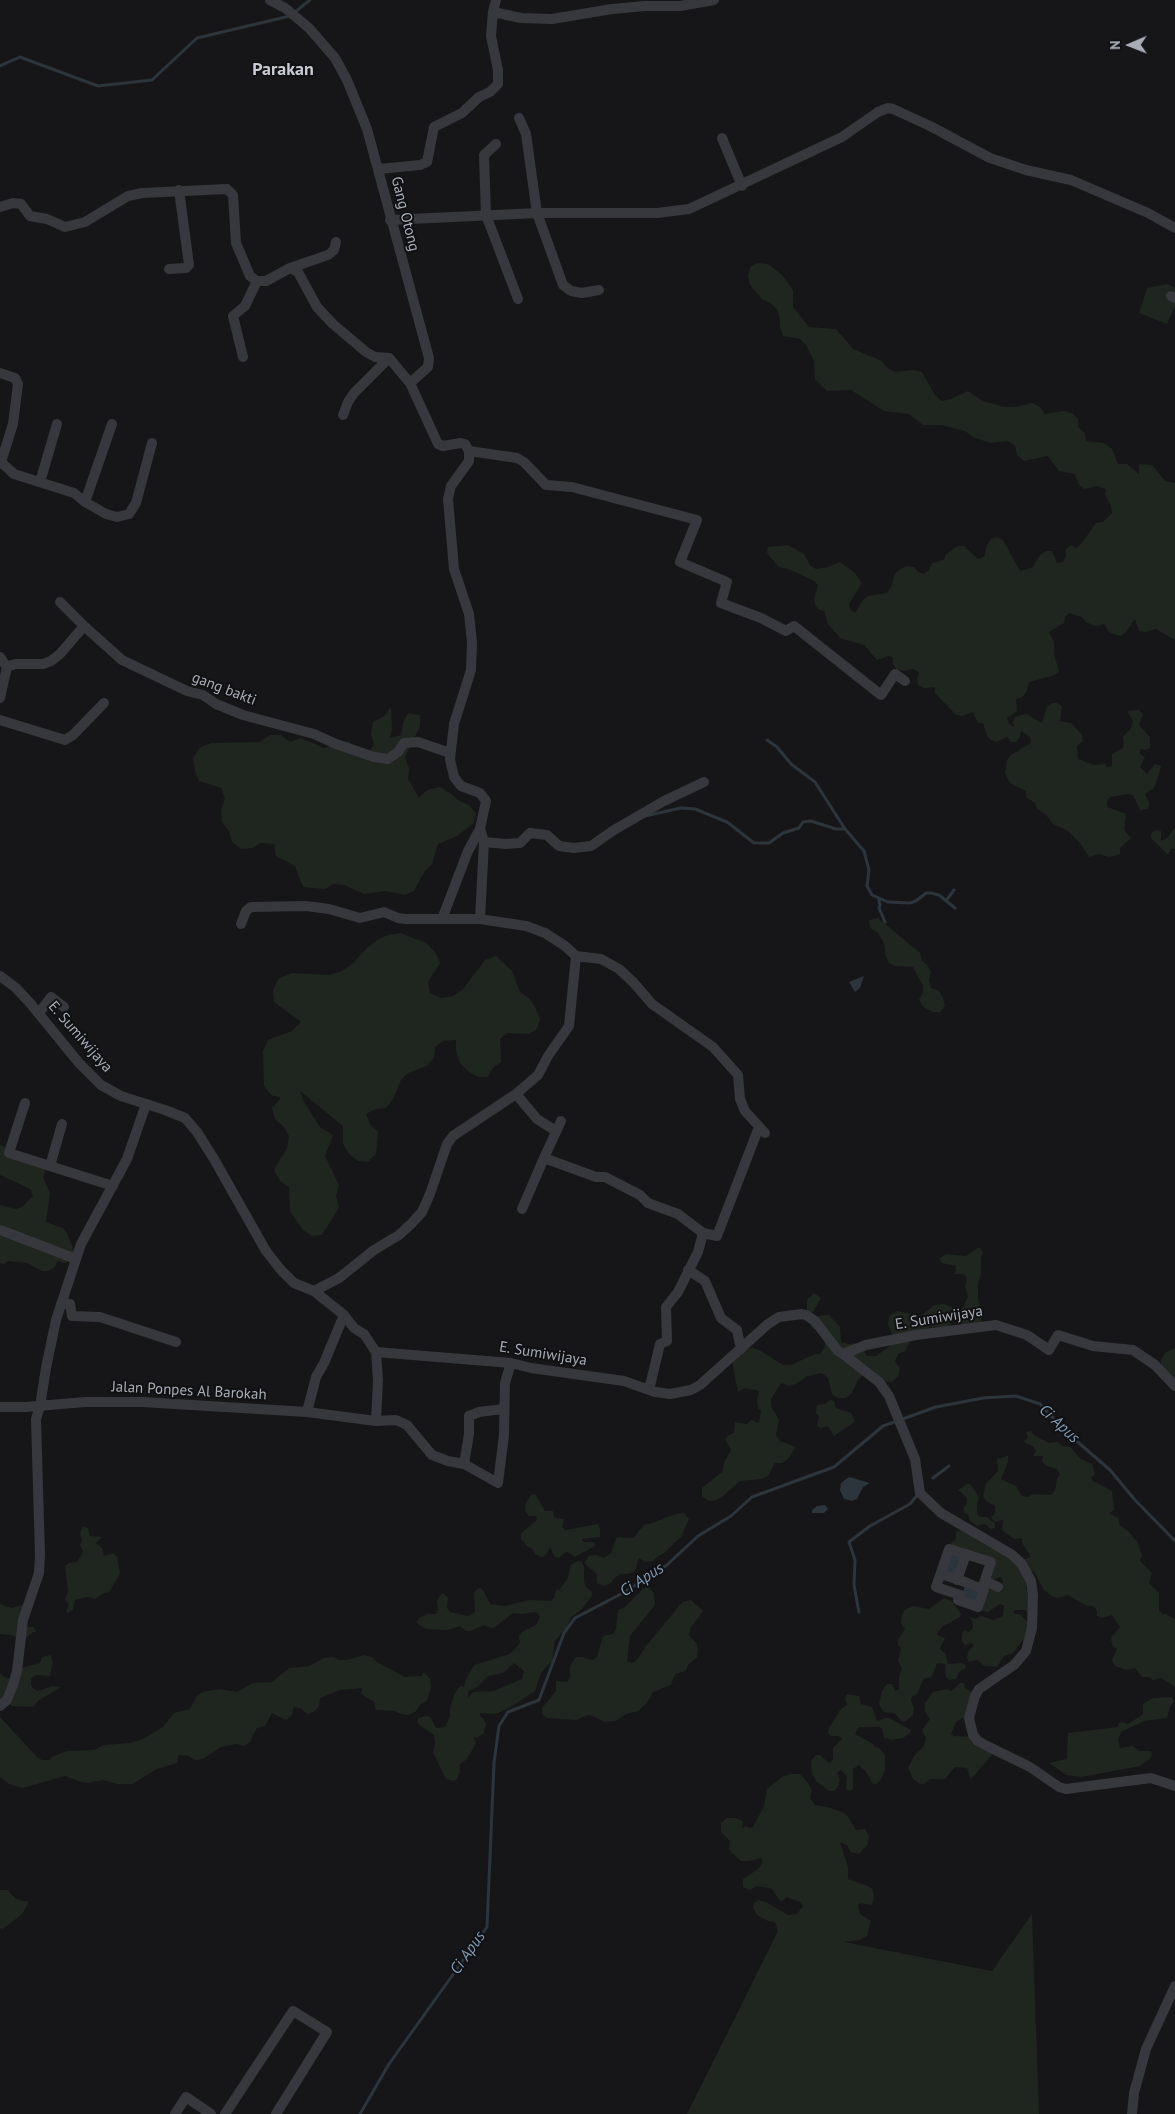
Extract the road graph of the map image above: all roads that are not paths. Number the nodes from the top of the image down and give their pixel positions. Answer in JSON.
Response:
{"nodes":[{"id":1,"x":270,"y":0,"type":"edge"},
{"id":2,"x":496,"y":0,"type":"edge"},
{"id":3,"x":714,"y":0,"type":"edge"},
{"id":4,"x":493,"y":12,"type":"junction"},
{"id":5,"x":520,"y":118,"type":"dead end"},
{"id":6,"x":722,"y":138,"type":"dead end"},
{"id":7,"x":496,"y":144,"type":"dead end"},
{"id":8,"x":379,"y":169,"type":"junction"},
{"id":9,"x":742,"y":186,"type":"junction"},
{"id":10,"x":179,"y":190,"type":"junction"},
{"id":11,"x":0,"y":207,"type":"edge"},
{"id":12,"x":537,"y":213,"type":"junction"},
{"id":13,"x":486,"y":214,"type":"junction"},
{"id":14,"x":390,"y":220,"type":"junction"},
{"id":15,"x":1175,"y":228,"type":"edge"},
{"id":16,"x":336,"y":242,"type":"dead end"},
{"id":17,"x":290,"y":268,"type":"junction"},
{"id":18,"x":169,"y":269,"type":"dead end"},
{"id":19,"x":257,"y":281,"type":"junction"},
{"id":20,"x":599,"y":290,"type":"dead end"},
{"id":21,"x":518,"y":299,"type":"dead end"},
{"id":22,"x":243,"y":357,"type":"dead end"},
{"id":23,"x":389,"y":358,"type":"junction"},
{"id":24,"x":0,"y":374,"type":"edge"},
{"id":25,"x":410,"y":383,"type":"junction"},
{"id":26,"x":343,"y":415,"type":"dead end"},
{"id":27,"x":56,"y":424,"type":"dead end"},
{"id":28,"x":112,"y":424,"type":"dead end"},
{"id":29,"x":152,"y":443,"type":"dead end"},
{"id":30,"x":469,"y":451,"type":"junction"},
{"id":31,"x":1,"y":462,"type":"edge"},
{"id":32,"x":40,"y":482,"type":"junction"},
{"id":33,"x":85,"y":502,"type":"junction"},
{"id":34,"x":60,"y":602,"type":"dead end"},
{"id":35,"x":84,"y":626,"type":"junction"},
{"id":36,"x":0,"y":657,"type":"edge"},
{"id":37,"x":7,"y":666,"type":"junction"},
{"id":38,"x":905,"y":681,"type":"dead end"},
{"id":39,"x":0,"y":697,"type":"edge"},
{"id":40,"x":104,"y":703,"type":"dead end"},
{"id":41,"x":0,"y":720,"type":"edge"},
{"id":42,"x":450,"y":753,"type":"junction"},
{"id":43,"x":704,"y":782,"type":"dead end"},
{"id":44,"x":480,"y":829,"type":"junction"},
{"id":45,"x":484,"y":842,"type":"junction"},
{"id":46,"x":442,"y":919,"type":"junction"},
{"id":47,"x":480,"y":919,"type":"junction"},
{"id":48,"x":241,"y":924,"type":"dead end"},
{"id":49,"x":576,"y":956,"type":"junction"},
{"id":50,"x":0,"y":976,"type":"edge"},
{"id":51,"x":64,"y":1007,"type":"dead end"},
{"id":52,"x":39,"y":1013,"type":"junction"},
{"id":53,"x":516,"y":1094,"type":"junction"},
{"id":54,"x":25,"y":1103,"type":"dead end"},
{"id":55,"x":146,"y":1104,"type":"junction"},
{"id":56,"x":561,"y":1121,"type":"dead end"},
{"id":57,"x":62,"y":1124,"type":"dead end"},
{"id":58,"x":556,"y":1131,"type":"junction"},
{"id":59,"x":544,"y":1158,"type":"junction"},
{"id":60,"x":50,"y":1166,"type":"junction"},
{"id":61,"x":113,"y":1186,"type":"junction"},
{"id":62,"x":522,"y":1209,"type":"dead end"},
{"id":63,"x":0,"y":1230,"type":"edge"},
{"id":64,"x":703,"y":1233,"type":"junction"},
{"id":65,"x":76,"y":1259,"type":"junction"},
{"id":66,"x":688,"y":1270,"type":"junction"},
{"id":67,"x":314,"y":1291,"type":"junction"},
{"id":68,"x":61,"y":1304,"type":"junction"},
{"id":69,"x":344,"y":1315,"type":"junction"},
{"id":70,"x":176,"y":1342,"type":"dead end"},
{"id":71,"x":741,"y":1349,"type":"junction"},
{"id":72,"x":376,"y":1352,"type":"junction"},
{"id":73,"x":843,"y":1354,"type":"junction"},
{"id":74,"x":511,"y":1363,"type":"junction"},
{"id":75,"x":1175,"y":1386,"type":"edge"},
{"id":76,"x":649,"y":1390,"type":"junction"},
{"id":77,"x":40,"y":1406,"type":"junction"},
{"id":78,"x":0,"y":1407,"type":"edge"},
{"id":79,"x":503,"y":1408,"type":"junction"},
{"id":80,"x":307,"y":1412,"type":"junction"},
{"id":81,"x":376,"y":1421,"type":"junction"},
{"id":82,"x":464,"y":1464,"type":"junction"},
{"id":83,"x":966,"y":1554,"type":"junction"},
{"id":84,"x":940,"y":1574,"type":"junction"},
{"id":85,"x":961,"y":1581,"type":"junction"},
{"id":86,"x":983,"y":1585,"type":"junction"},
{"id":87,"x":998,"y":1587,"type":"dead end"},
{"id":88,"x":960,"y":1595,"type":"junction"},
{"id":89,"x":0,"y":1706,"type":"edge"},
{"id":90,"x":1175,"y":1786,"type":"edge"},
{"id":91,"x":1175,"y":1986,"type":"edge"},
{"id":92,"x":175,"y":2114,"type":"edge"},
{"id":93,"x":211,"y":2114,"type":"edge"},
{"id":94,"x":225,"y":2114,"type":"edge"},
{"id":95,"x":276,"y":2114,"type":"edge"},
{"id":96,"x":1132,"y":2114,"type":"edge"}],
"edges":[{"from":1,"to":8,"type":"street"},
{"from":2,"to":4,"type":"street","name":"Gang Otong"},
{"from":3,"to":4,"type":"street"},
{"from":4,"to":8,"type":"street","name":"Gang Otong"},
{"from":5,"to":12,"type":"street"},
{"from":6,"to":9,"type":"street"},
{"from":7,"to":13,"type":"street"},
{"from":8,"to":14,"type":"street","name":"Gang Otong"},
{"from":9,"to":12,"type":"street"},
{"from":9,"to":15,"type":"street"},
{"from":10,"to":11,"type":"street"},
{"from":10,"to":18,"type":"street"},
{"from":10,"to":19,"type":"street"},
{"from":12,"to":13,"type":"street"},
{"from":12,"to":20,"type":"street"},
{"from":13,"to":14,"type":"street"},
{"from":13,"to":21,"type":"street"},
{"from":14,"to":25,"type":"street","name":"Gang Otong"},
{"from":16,"to":17,"type":"street"},
{"from":17,"to":19,"type":"street"},
{"from":17,"to":23,"type":"street"},
{"from":19,"to":22,"type":"street"},
{"from":23,"to":25,"type":"street"},
{"from":23,"to":26,"type":"street"},
{"from":24,"to":31,"type":"street"},
{"from":25,"to":30,"type":"street"},
{"from":27,"to":32,"type":"street"},
{"from":28,"to":33,"type":"street"},
{"from":29,"to":33,"type":"street"},
{"from":30,"to":38,"type":"street"},
{"from":30,"to":42,"type":"street"},
{"from":31,"to":32,"type":"street"},
{"from":32,"to":33,"type":"street"},
{"from":34,"to":35,"type":"street"},
{"from":35,"to":37,"type":"street"},
{"from":35,"to":42,"type":"street","name":"gang bakti"},
{"from":36,"to":37,"type":"street"},
{"from":37,"to":39,"type":"street"},
{"from":40,"to":41,"type":"street"},
{"from":42,"to":44,"type":"street"},
{"from":43,"to":45,"type":"street"},
{"from":44,"to":45,"type":"street"},
{"from":44,"to":46,"type":"street"},
{"from":45,"to":47,"type":"street"},
{"from":46,"to":47,"type":"street"},
{"from":46,"to":48,"type":"street"},
{"from":47,"to":49,"type":"street"},
{"from":49,"to":53,"type":"street"},
{"from":49,"to":64,"type":"street"},
{"from":50,"to":52,"type":"street","name":"E. Sumiwijaya"},
{"from":51,"to":52,"type":"street"},
{"from":52,"to":55,"type":"street","name":"E. Sumiwijaya"},
{"from":53,"to":58,"type":"street"},
{"from":53,"to":67,"type":"street"},
{"from":54,"to":60,"type":"street"},
{"from":55,"to":61,"type":"street"},
{"from":55,"to":67,"type":"street","name":"E. Sumiwijaya"},
{"from":56,"to":58,"type":"street"},
{"from":57,"to":60,"type":"street"},
{"from":58,"to":59,"type":"street"},
{"from":59,"to":62,"type":"street"},
{"from":59,"to":64,"type":"street"},
{"from":60,"to":61,"type":"street"},
{"from":61,"to":65,"type":"street"},
{"from":63,"to":65,"type":"street"},
{"from":64,"to":66,"type":"street"},
{"from":65,"to":68,"type":"street"},
{"from":66,"to":71,"type":"street"},
{"from":66,"to":76,"type":"street"},
{"from":67,"to":69,"type":"street","name":"E. Sumiwijaya"},
{"from":68,"to":70,"type":"street"},
{"from":68,"to":77,"type":"street"},
{"from":69,"to":72,"type":"street","name":"E. Sumiwijaya"},
{"from":69,"to":80,"type":"street"},
{"from":71,"to":73,"type":"street","name":"E. Sumiwijaya"},
{"from":71,"to":76,"type":"street","name":"E. Sumiwijaya"},
{"from":72,"to":74,"type":"street","name":"E. Sumiwijaya"},
{"from":72,"to":81,"type":"street"},
{"from":73,"to":75,"type":"street","name":"E. Sumiwijaya"},
{"from":73,"to":90,"type":"street"},
{"from":74,"to":76,"type":"street","name":"E. Sumiwijaya"},
{"from":74,"to":79,"type":"street"},
{"from":77,"to":78,"type":"street","name":"Jalan Ponpes Al Barokah"},
{"from":77,"to":80,"type":"street","name":"Jalan Ponpes Al Barokah"},
{"from":77,"to":89,"type":"street"},
{"from":79,"to":82,"type":"street"},
{"from":79,"to":82,"type":"street","name":"Jalan Ponpes Al Barokah"},
{"from":80,"to":81,"type":"street","name":"Jalan Ponpes Al Barokah"},
{"from":81,"to":82,"type":"street","name":"Jalan Ponpes Al Barokah"},
{"from":83,"to":84,"type":"street"},
{"from":83,"to":85,"type":"street"},
{"from":83,"to":86,"type":"street"},
{"from":84,"to":85,"type":"street"},
{"from":84,"to":88,"type":"street"},
{"from":85,"to":86,"type":"street"},
{"from":85,"to":88,"type":"street"},
{"from":86,"to":87,"type":"street"},
{"from":86,"to":88,"type":"street"},
{"from":91,"to":96,"type":"street"},
{"from":92,"to":93,"type":"street"},
{"from":94,"to":95,"type":"street"}]}
